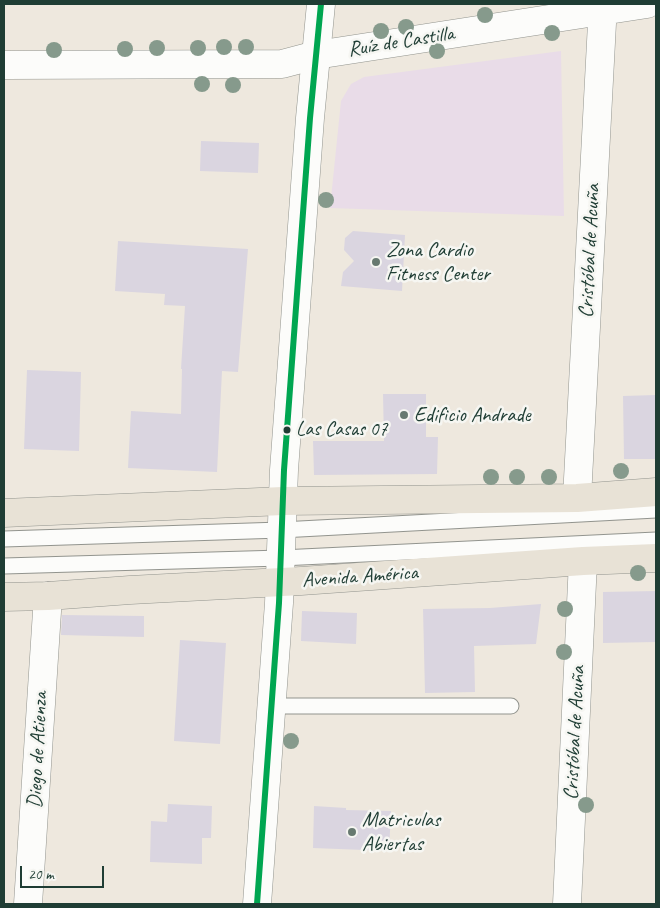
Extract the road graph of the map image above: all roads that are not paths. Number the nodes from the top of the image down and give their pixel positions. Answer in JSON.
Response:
{"nodes":[{"id":1,"x":321,"y":4,"type":"edge"},
{"id":2,"x":647,"y":4,"type":"edge"},
{"id":3,"x":603,"y":7,"type":"edge"},
{"id":4,"x":316,"y":55,"type":"junction"},
{"id":5,"x":4,"y":65,"type":"edge"},
{"id":6,"x":656,"y":492,"type":"edge"},
{"id":7,"x":577,"y":498,"type":"junction"},
{"id":8,"x":282,"y":501,"type":"junction"},
{"id":9,"x":656,"y":510,"type":"edge"},
{"id":10,"x":4,"y":513,"type":"edge"},
{"id":11,"x":282,"y":530,"type":"junction"},
{"id":12,"x":4,"y":539,"type":"edge"},
{"id":13,"x":656,"y":540,"type":"edge"},
{"id":14,"x":656,"y":558,"type":"edge"},
{"id":15,"x":583,"y":561,"type":"junction"},
{"id":16,"x":4,"y":566,"type":"edge"},
{"id":17,"x":280,"y":570,"type":"junction"},
{"id":18,"x":48,"y":596,"type":"junction"},
{"id":19,"x":4,"y":597,"type":"edge"},
{"id":20,"x":271,"y":706,"type":"junction"},
{"id":21,"x":511,"y":706,"type":"dead end"},
{"id":22,"x":28,"y":904,"type":"edge"},
{"id":23,"x":257,"y":904,"type":"edge"},
{"id":24,"x":567,"y":904,"type":"edge"}],
"edges":[{"from":1,"to":4,"type":"street"},
{"from":2,"to":3,"type":"street","name":"Ruíz de Castilla"},
{"from":3,"to":4,"type":"street","name":"Ruíz de Castilla"},
{"from":3,"to":7,"type":"street","name":"Cristóbal de Acuña"},
{"from":4,"to":5,"type":"street","name":"Ruíz de Castilla"},
{"from":4,"to":8,"type":"street"},
{"from":6,"to":7,"type":"main road"},
{"from":7,"to":8,"type":"main road"},
{"from":8,"to":10,"type":"main road"},
{"from":8,"to":11,"type":"street"},
{"from":9,"to":11,"type":"lane"},
{"from":11,"to":12,"type":"lane"},
{"from":11,"to":17,"type":"street"},
{"from":13,"to":17,"type":"lane"},
{"from":14,"to":15,"type":"main road","name":"Avenida América"},
{"from":15,"to":17,"type":"main road","name":"Avenida América"},
{"from":15,"to":24,"type":"street","name":"Cristóbal de Acuña"},
{"from":16,"to":17,"type":"lane"},
{"from":17,"to":18,"type":"main road","name":"Avenida América"},
{"from":17,"to":20,"type":"street"},
{"from":18,"to":19,"type":"main road","name":"Avenida América"},
{"from":18,"to":22,"type":"street","name":"Diego de Atienza"},
{"from":20,"to":21,"type":"lane"},
{"from":20,"to":23,"type":"street"}]}
